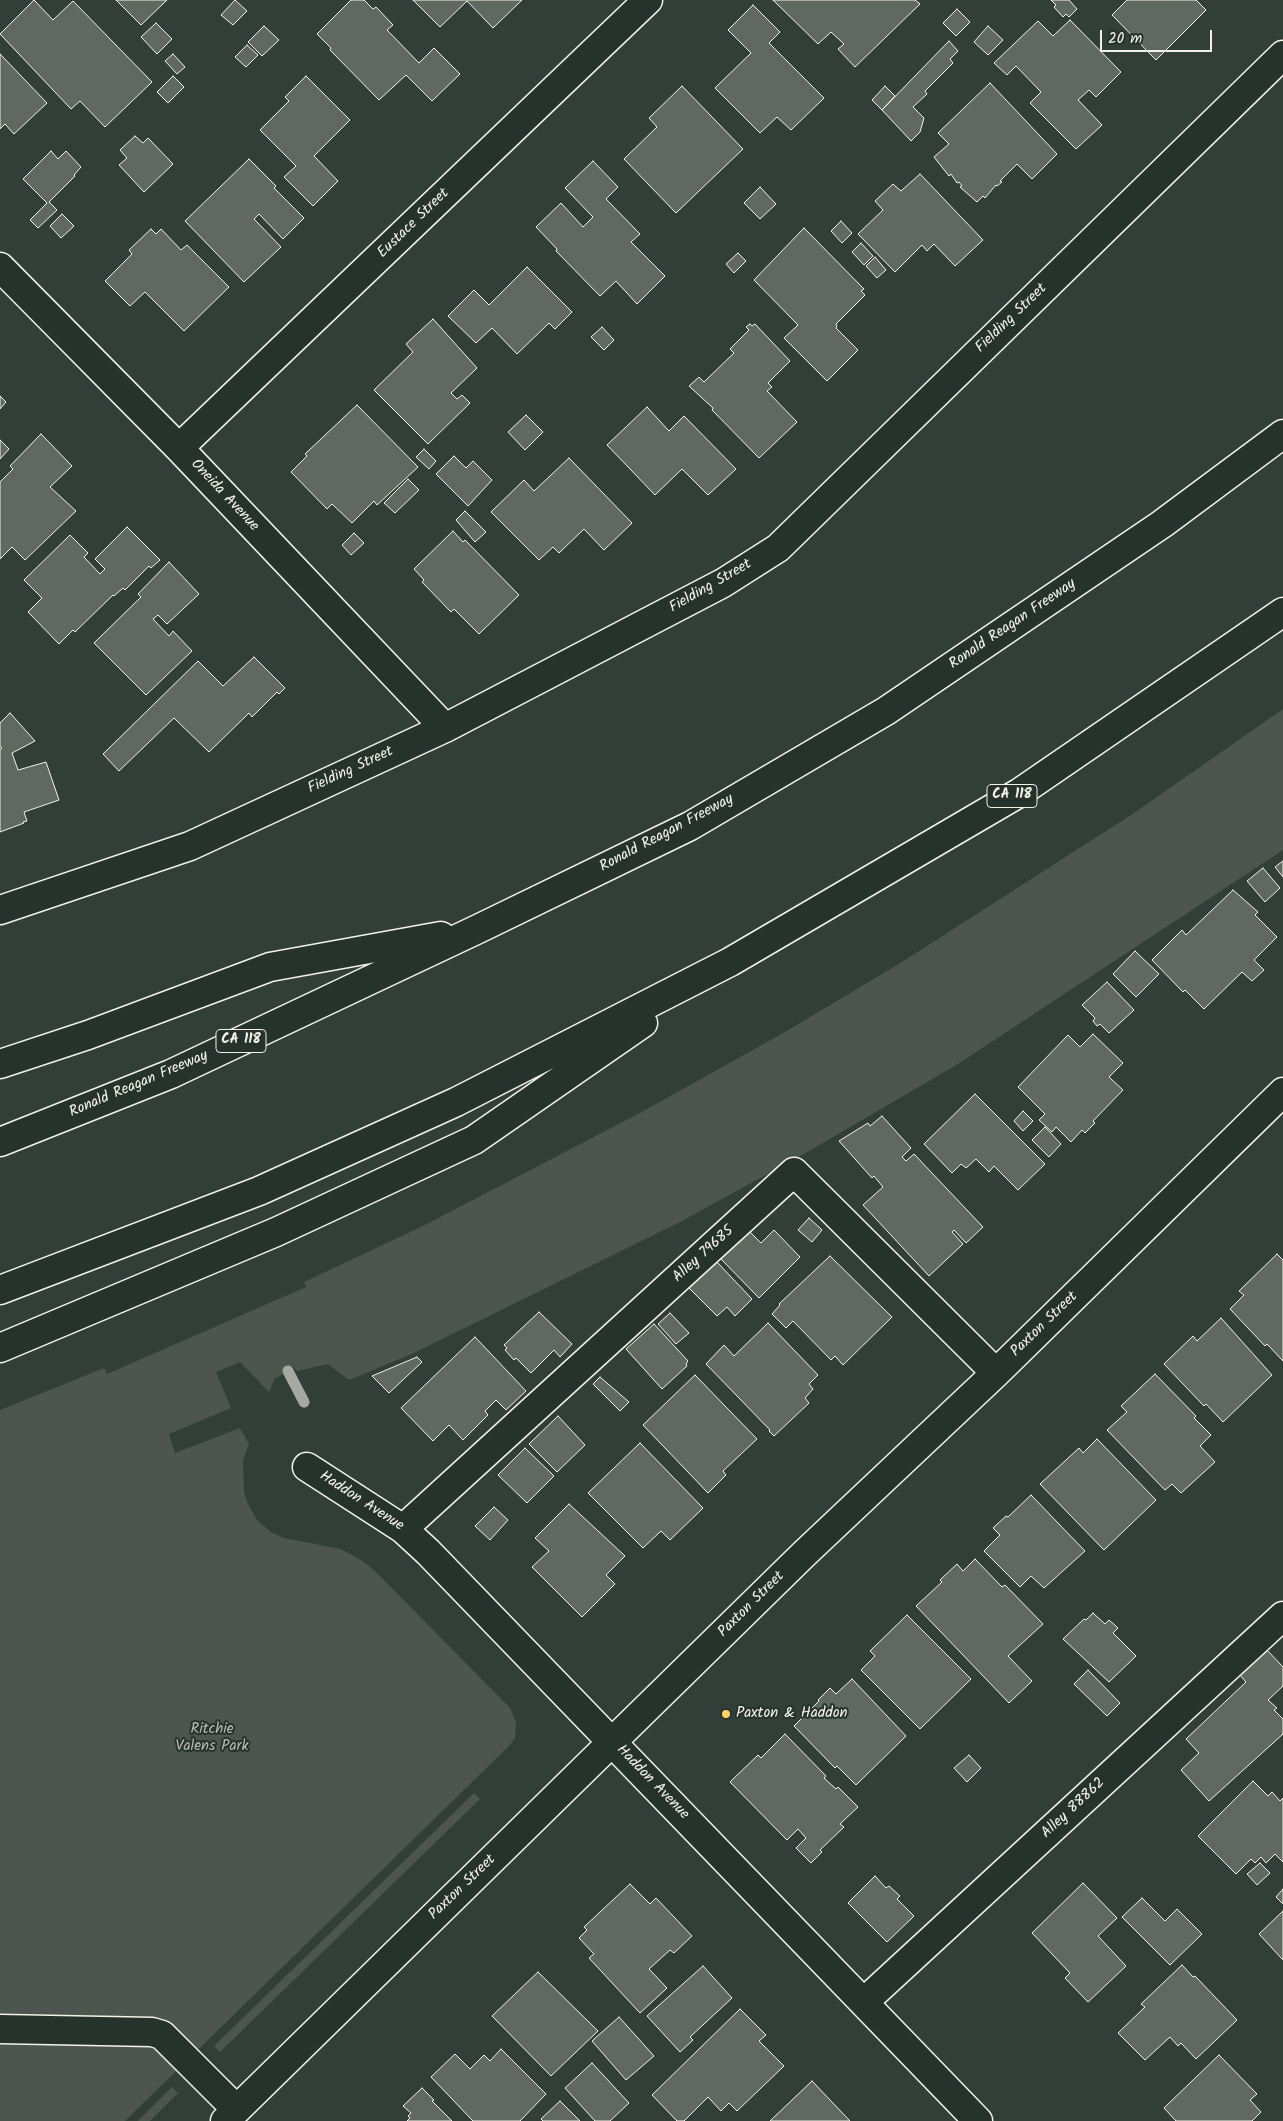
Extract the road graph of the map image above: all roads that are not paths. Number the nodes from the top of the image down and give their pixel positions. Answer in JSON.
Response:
{"nodes":[{"id":1,"x":648,"y":0,"type":"edge"},
{"id":2,"x":1283,"y":55,"type":"edge"},
{"id":3,"x":0,"y":267,"type":"edge"},
{"id":4,"x":1283,"y":434,"type":"edge"},
{"id":5,"x":179,"y":448,"type":"junction"},
{"id":6,"x":1283,"y":612,"type":"edge"},
{"id":7,"x":445,"y":728,"type":"junction"},
{"id":8,"x":0,"y":910,"type":"edge"},
{"id":9,"x":478,"y":929,"type":"junction"},
{"id":10,"x":730,"y":962,"type":"junction"},
{"id":11,"x":0,"y":1064,"type":"edge"},
{"id":12,"x":1283,"y":1092,"type":"edge"},
{"id":13,"x":0,"y":1142,"type":"edge"},
{"id":14,"x":0,"y":1290,"type":"edge"},
{"id":15,"x":0,"y":1348,"type":"edge"},
{"id":16,"x":996,"y":1374,"type":"junction"},
{"id":17,"x":307,"y":1466,"type":"dead end"},
{"id":18,"x":403,"y":1528,"type":"junction"},
{"id":19,"x":1283,"y":1616,"type":"edge"},
{"id":20,"x":613,"y":1743,"type":"junction"},
{"id":21,"x":864,"y":2002,"type":"junction"},
{"id":22,"x":0,"y":2029,"type":"edge"},
{"id":23,"x":230,"y":2115,"type":"edge"},
{"id":24,"x":978,"y":2121,"type":"edge"}],
"edges":[{"from":1,"to":5,"type":"main road","name":"Eustace Street"},
{"from":2,"to":7,"type":"main road","name":"Fielding Street"},
{"from":3,"to":5,"type":"main road","name":"Oneida Avenue"},
{"from":4,"to":9,"type":"main road","name":"Ronald Reagan Freeway","number":"CA 118"},
{"from":5,"to":7,"type":"main road","name":"Oneida Avenue"},
{"from":6,"to":10,"type":"main road","number":"CA 118"},
{"from":7,"to":8,"type":"main road","name":"Fielding Street"},
{"from":9,"to":11,"type":"main road"},
{"from":9,"to":13,"type":"main road","name":"Ronald Reagan Freeway","number":"CA 118"},
{"from":10,"to":14,"type":"main road","number":"CA 118"},
{"from":10,"to":15,"type":"main road"},
{"from":12,"to":16,"type":"main road","name":"Paxton Street"},
{"from":16,"to":18,"type":"main road","name":"Alley 79685"},
{"from":16,"to":20,"type":"main road","name":"Paxton Street"},
{"from":17,"to":18,"type":"main road","name":"Haddon Avenue"},
{"from":18,"to":20,"type":"main road","name":"Haddon Avenue"},
{"from":19,"to":21,"type":"main road","name":"Alley 88862"},
{"from":20,"to":21,"type":"main road","name":"Haddon Avenue"},
{"from":20,"to":23,"type":"main road","name":"Paxton Street"},
{"from":21,"to":24,"type":"main road","name":"Haddon Avenue"},
{"from":22,"to":23,"type":"main road"}]}
